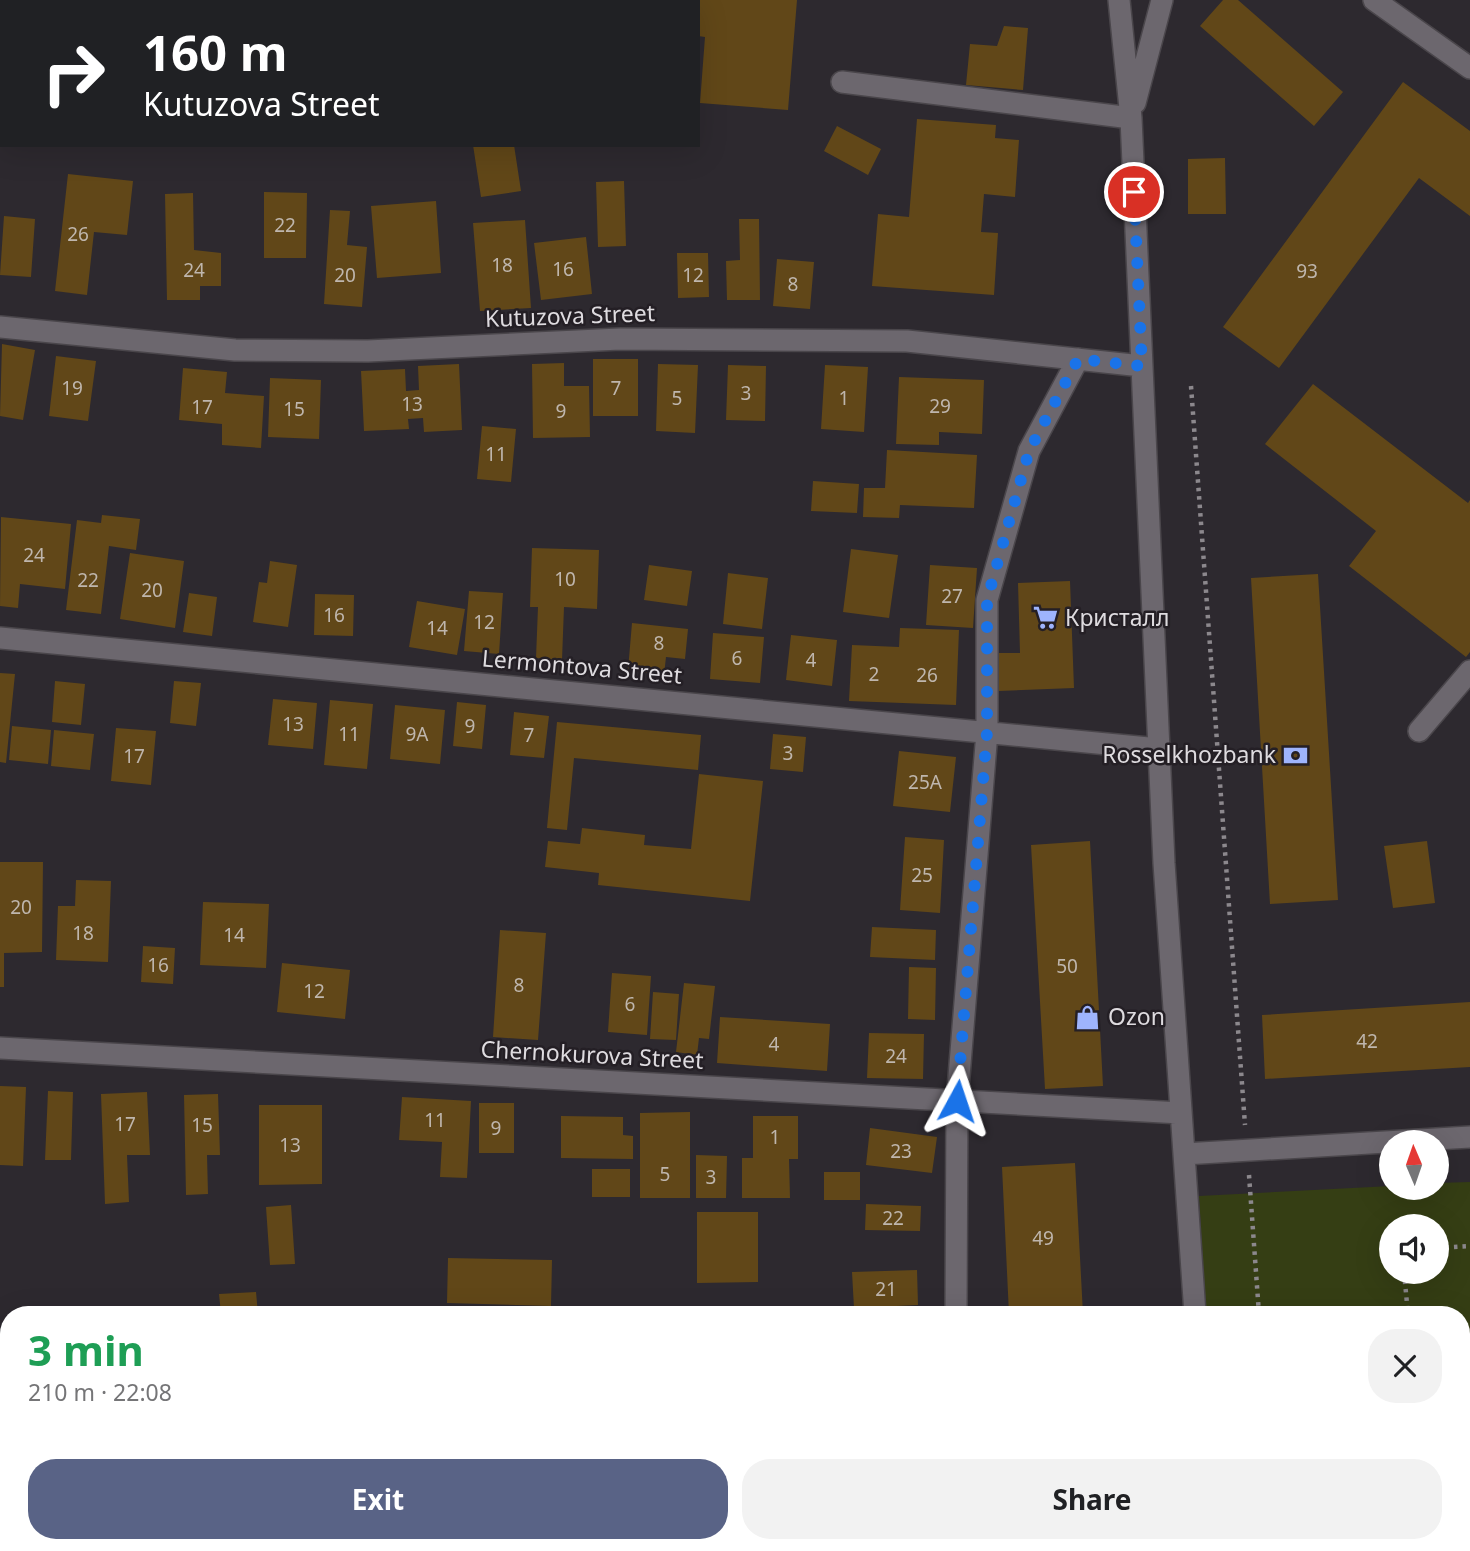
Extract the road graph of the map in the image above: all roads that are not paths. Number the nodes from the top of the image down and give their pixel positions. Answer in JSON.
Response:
{"nodes":[{"id":1,"x":1119,"y":0,"type":"edge"},
{"id":2,"x":1162,"y":0,"type":"edge"},
{"id":3,"x":1374,"y":0,"type":"edge"},
{"id":4,"x":1470,"y":68,"type":"edge"},
{"id":5,"x":842,"y":82,"type":"dead end"},
{"id":6,"x":1131,"y":118,"type":"junction"},
{"id":7,"x":0,"y":327,"type":"edge"},
{"id":8,"x":1078,"y":359,"type":"junction"},
{"id":9,"x":1142,"y":366,"type":"junction"},
{"id":10,"x":0,"y":638,"type":"edge"},
{"id":11,"x":1470,"y":671,"type":"edge"},
{"id":12,"x":1419,"y":731,"type":"dead end"},
{"id":13,"x":987,"y":732,"type":"junction"},
{"id":14,"x":1159,"y":749,"type":"junction"},
{"id":15,"x":0,"y":1048,"type":"edge"},
{"id":16,"x":957,"y":1101,"type":"junction"},
{"id":17,"x":1181,"y":1113,"type":"junction"},
{"id":18,"x":1470,"y":1137,"type":"edge"},
{"id":19,"x":1184,"y":1154,"type":"junction"},
{"id":20,"x":956,"y":1306,"type":"edge"},
{"id":21,"x":1194,"y":1306,"type":"edge"}],
"edges":[{"from":1,"to":6,"type":"street"},
{"from":2,"to":6,"type":"street"},
{"from":3,"to":4,"type":"street"},
{"from":5,"to":6,"type":"street"},
{"from":6,"to":9,"type":"street"},
{"from":7,"to":8,"type":"street","name":"Kutuzova Street"},
{"from":8,"to":9,"type":"street","name":"Kutuzova Street"},
{"from":8,"to":13,"type":"street"},
{"from":9,"to":14,"type":"street"},
{"from":10,"to":13,"type":"street","name":"Lermontova Street"},
{"from":11,"to":12,"type":"street"},
{"from":13,"to":14,"type":"street","name":"Lermontova Street"},
{"from":13,"to":16,"type":"street"},
{"from":14,"to":17,"type":"street"},
{"from":15,"to":16,"type":"street","name":"Chernokurova Street"},
{"from":16,"to":17,"type":"street","name":"Chernokurova Street"},
{"from":16,"to":20,"type":"street"},
{"from":17,"to":19,"type":"street"},
{"from":18,"to":19,"type":"street"},
{"from":19,"to":21,"type":"street"}]}
